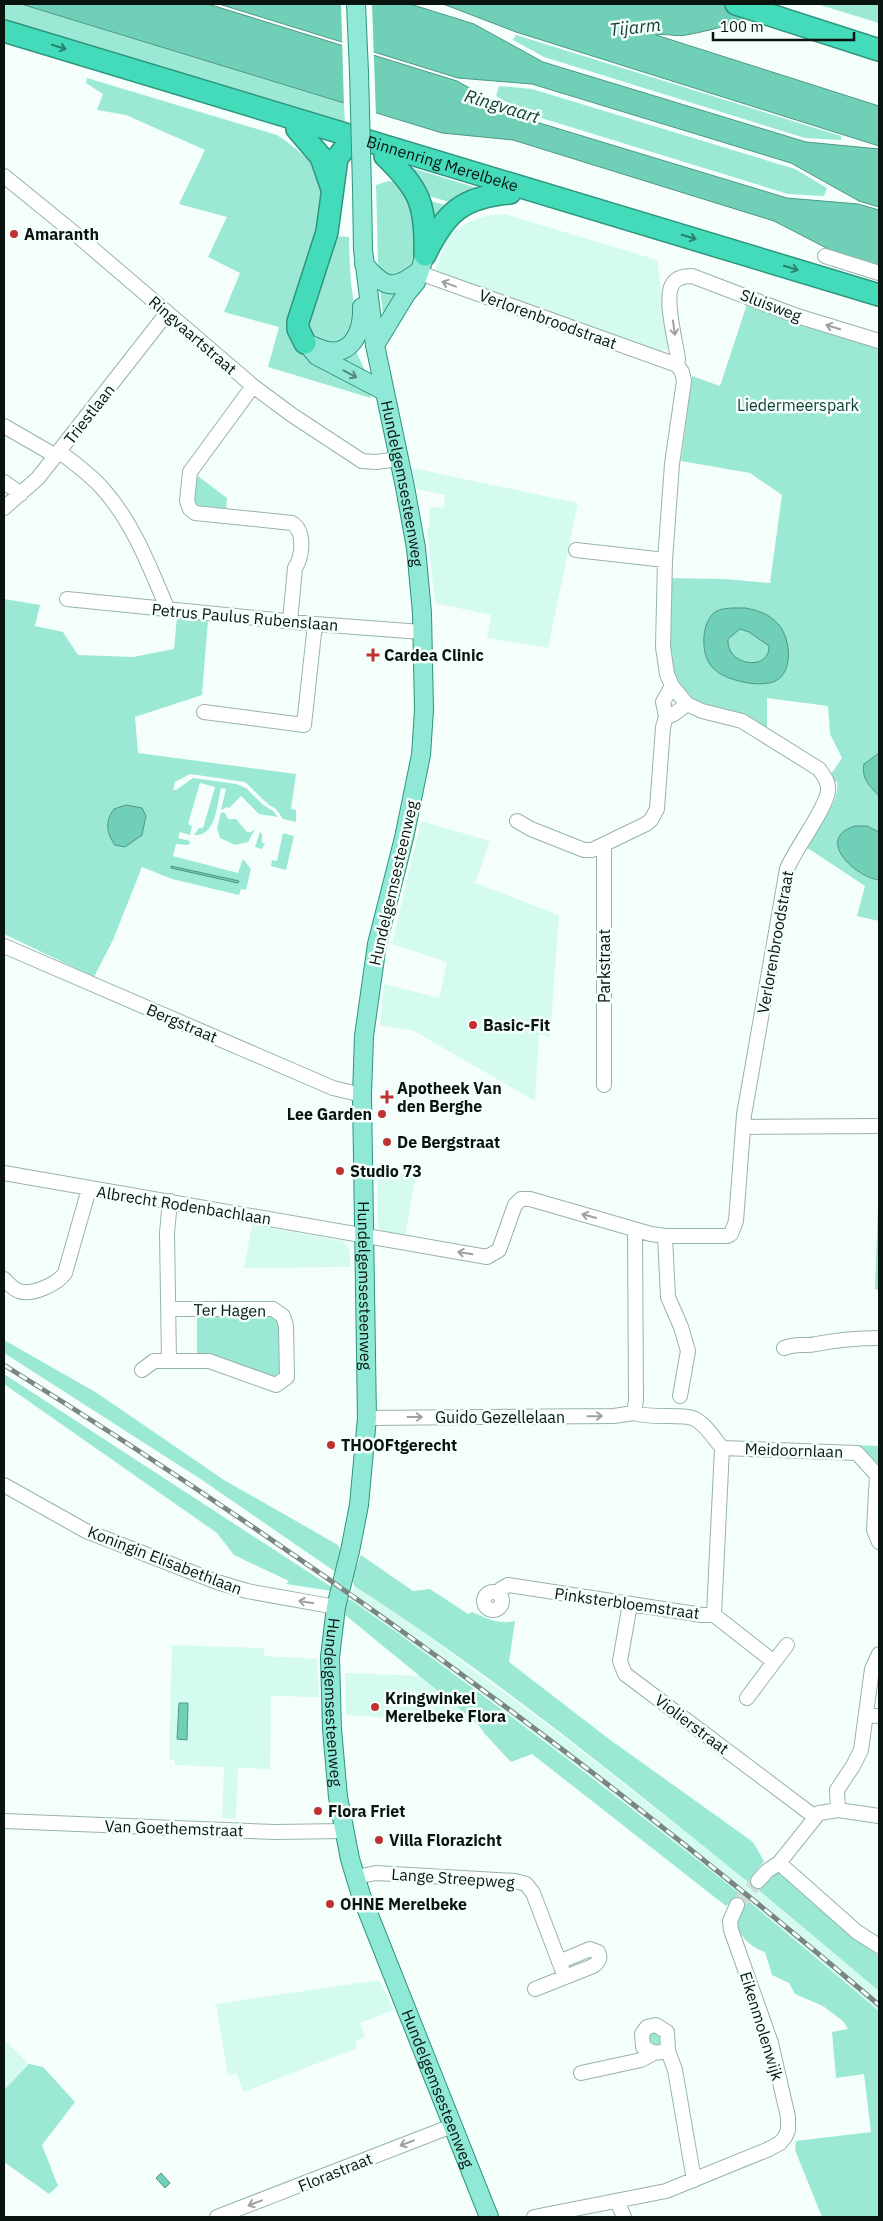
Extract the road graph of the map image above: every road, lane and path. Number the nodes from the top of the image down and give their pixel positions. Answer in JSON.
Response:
{"nodes":[{"id":1,"x":356,"y":4,"type":"edge"},
{"id":2,"x":736,"y":4,"type":"edge"},
{"id":3,"x":4,"y":31,"type":"edge"},
{"id":4,"x":879,"y":50,"type":"edge"},
{"id":5,"x":174,"y":81,"type":"junction"},
{"id":6,"x":297,"y":129,"type":"junction"},
{"id":7,"x":352,"y":146,"type":"junction"},
{"id":8,"x":385,"y":156,"type":"junction"},
{"id":9,"x":4,"y":176,"type":"edge"},
{"id":10,"x":332,"y":189,"type":"junction"},
{"id":11,"x":510,"y":193,"type":"junction"},
{"id":12,"x":642,"y":222,"type":"junction"},
{"id":13,"x":825,"y":256,"type":"dead end"},
{"id":14,"x":423,"y":263,"type":"junction"},
{"id":15,"x":364,"y":264,"type":"junction"},
{"id":16,"x":879,"y":273,"type":"edge"},
{"id":17,"x":367,"y":290,"type":"junction"},
{"id":18,"x":669,"y":291,"type":"joint"},
{"id":19,"x":879,"y":295,"type":"edge"},
{"id":20,"x":167,"y":313,"type":"junction"},
{"id":21,"x":305,"y":342,"type":"junction"},
{"id":22,"x":879,"y":342,"type":"edge"},
{"id":23,"x":374,"y":345,"type":"junction"},
{"id":24,"x":677,"y":365,"type":"junction"},
{"id":25,"x":253,"y":386,"type":"junction"},
{"id":26,"x":384,"y":391,"type":"junction"},
{"id":27,"x":4,"y":426,"type":"edge"},
{"id":28,"x":58,"y":454,"type":"junction"},
{"id":29,"x":399,"y":459,"type":"junction"},
{"id":30,"x":4,"y":482,"type":"edge"},
{"id":31,"x":21,"y":494,"type":"junction"},
{"id":32,"x":4,"y":508,"type":"edge"},
{"id":33,"x":576,"y":550,"type":"dead end"},
{"id":34,"x":665,"y":560,"type":"junction"},
{"id":35,"x":67,"y":599,"type":"dead end"},
{"id":36,"x":168,"y":610,"type":"junction"},
{"id":37,"x":290,"y":621,"type":"junction"},
{"id":38,"x":315,"y":624,"type":"junction"},
{"id":39,"x":422,"y":632,"type":"junction"},
{"id":40,"x":672,"y":686,"type":"junction"},
{"id":41,"x":687,"y":704,"type":"junction"},
{"id":42,"x":204,"y":712,"type":"dead end"},
{"id":43,"x":666,"y":717,"type":"junction"},
{"id":44,"x":517,"y":821,"type":"dead end"},
{"id":45,"x":604,"y":846,"type":"junction"},
{"id":46,"x":4,"y":946,"type":"edge"},
{"id":47,"x":604,"y":1085,"type":"dead end"},
{"id":48,"x":362,"y":1095,"type":"junction"},
{"id":49,"x":879,"y":1126,"type":"edge"},
{"id":50,"x":743,"y":1127,"type":"junction"},
{"id":51,"x":4,"y":1173,"type":"edge"},
{"id":52,"x":89,"y":1189,"type":"junction"},
{"id":53,"x":170,"y":1201,"type":"junction"},
{"id":54,"x":636,"y":1230,"type":"junction"},
{"id":55,"x":666,"y":1236,"type":"junction"},
{"id":56,"x":364,"y":1237,"type":"junction"},
{"id":57,"x":4,"y":1279,"type":"edge"},
{"id":58,"x":169,"y":1309,"type":"junction"},
{"id":59,"x":879,"y":1338,"type":"edge"},
{"id":60,"x":784,"y":1348,"type":"dead end"},
{"id":61,"x":169,"y":1361,"type":"junction"},
{"id":62,"x":142,"y":1370,"type":"dead end"},
{"id":63,"x":680,"y":1396,"type":"dead end"},
{"id":64,"x":634,"y":1413,"type":"junction"},
{"id":65,"x":367,"y":1418,"type":"junction"},
{"id":66,"x":722,"y":1448,"type":"junction"},
{"id":67,"x":878,"y":1475,"type":"edge"},
{"id":68,"x":4,"y":1485,"type":"edge"},
{"id":69,"x":879,"y":1542,"type":"edge"},
{"id":70,"x":498,"y":1594,"type":"dead end"},
{"id":71,"x":630,"y":1604,"type":"junction"},
{"id":72,"x":336,"y":1607,"type":"junction"},
{"id":73,"x":714,"y":1615,"type":"junction"},
{"id":74,"x":787,"y":1645,"type":"dead end"},
{"id":75,"x":879,"y":1654,"type":"edge"},
{"id":76,"x":774,"y":1662,"type":"junction"},
{"id":77,"x":747,"y":1698,"type":"dead end"},
{"id":78,"x":872,"y":1715,"type":"edge"},
{"id":79,"x":837,"y":1790,"type":"junction"},
{"id":80,"x":838,"y":1810,"type":"junction"},
{"id":81,"x":817,"y":1815,"type":"junction"},
{"id":82,"x":879,"y":1816,"type":"edge"},
{"id":83,"x":4,"y":1821,"type":"edge"},
{"id":84,"x":344,"y":1831,"type":"junction"},
{"id":85,"x":778,"y":1863,"type":"junction"},
{"id":86,"x":356,"y":1877,"type":"junction"},
{"id":87,"x":758,"y":1881,"type":"tunnel mouth"},
{"id":88,"x":737,"y":1905,"type":"tunnel mouth"},
{"id":89,"x":879,"y":1946,"type":"edge"},
{"id":90,"x":559,"y":1962,"type":"junction"},
{"id":91,"x":565,"y":1977,"type":"junction"},
{"id":92,"x":535,"y":1990,"type":"dead end"},
{"id":93,"x":668,"y":2051,"type":"junction"},
{"id":94,"x":654,"y":2053,"type":"junction"},
{"id":95,"x":581,"y":2073,"type":"dead end"},
{"id":96,"x":452,"y":2126,"type":"junction"},
{"id":97,"x":694,"y":2180,"type":"junction"},
{"id":98,"x":617,"y":2202,"type":"junction"},
{"id":99,"x":238,"y":2214,"type":"edge"},
{"id":100,"x":218,"y":2217,"type":"edge"},
{"id":101,"x":488,"y":2217,"type":"edge"},
{"id":102,"x":534,"y":2217,"type":"edge"},
{"id":103,"x":624,"y":2217,"type":"edge"}],
"edges":[{"from":1,"to":15,"type":"main road","name":"Hundelgemsesteenweg","bridge":true},
{"from":2,"to":4,"type":"highway"},
{"from":3,"to":5,"type":"highway","name":"Binnenring Merelbeke","one_way":true},
{"from":5,"to":6,"type":"highway"},
{"from":5,"to":12,"type":"highway","name":"Binnenring Merelbeke"},
{"from":6,"to":7,"type":"highway"},
{"from":6,"to":10,"type":"highway"},
{"from":7,"to":8,"type":"highway"},
{"from":7,"to":10,"type":"highway"},
{"from":8,"to":11,"type":"highway"},
{"from":8,"to":14,"type":"highway"},
{"from":9,"to":20,"type":"street","name":"Ringvaartstraat"},
{"from":10,"to":21,"type":"highway"},
{"from":11,"to":12,"type":"highway"},
{"from":11,"to":14,"type":"highway"},
{"from":12,"to":19,"type":"highway","name":"Binnenring Merelbeke","one_way":true},
{"from":13,"to":16,"type":"street"},
{"from":14,"to":15,"type":"main road"},
{"from":14,"to":23,"type":"main road"},
{"from":24,"to":14,"type":"street","name":"Verlorenbroodstraat","one_way":true},
{"from":15,"to":17,"type":"main road","name":"Hundelgemsesteenweg"},
{"from":17,"to":21,"type":"main road"},
{"from":17,"to":23,"type":"main road","name":"Hundelgemsesteenweg"},
{"from":22,"to":18,"type":"street","name":"Sluisweg","one_way":true},
{"from":18,"to":24,"type":"street","name":"Verlorenbroodstraat","one_way":true},
{"from":20,"to":25,"type":"street","name":"Ringvaartstraat"},
{"from":20,"to":28,"type":"street","name":"Triestlaan"},
{"from":21,"to":26,"type":"main road","one_way":true},
{"from":23,"to":26,"type":"main road","name":"Hundelgemsesteenweg"},
{"from":24,"to":34,"type":"street","name":"Verlorenbroodstraat"},
{"from":25,"to":29,"type":"street","name":"Ringvaartstraat"},
{"from":25,"to":37,"type":"street"},
{"from":26,"to":29,"type":"main road","name":"Hundelgemsesteenweg"},
{"from":27,"to":28,"type":"street"},
{"from":28,"to":31,"type":"street","name":"Triestlaan"},
{"from":28,"to":36,"type":"street"},
{"from":29,"to":39,"type":"main road","name":"Hundelgemsesteenweg"},
{"from":30,"to":31,"type":"street"},
{"from":31,"to":32,"type":"street","name":"Triestlaan"},
{"from":33,"to":34,"type":"street"},
{"from":34,"to":40,"type":"street","name":"Verlorenbroodstraat"},
{"from":35,"to":36,"type":"street","name":"Petrus Paulus Rubenslaan"},
{"from":36,"to":37,"type":"street","name":"Petrus Paulus Rubenslaan"},
{"from":37,"to":38,"type":"street","name":"Petrus Paulus Rubenslaan"},
{"from":38,"to":39,"type":"street","name":"Petrus Paulus Rubenslaan"},
{"from":38,"to":42,"type":"street"},
{"from":39,"to":48,"type":"main road","name":"Hundelgemsesteenweg"},
{"from":40,"to":41,"type":"street","name":"Verlorenbroodstraat"},
{"from":40,"to":43,"type":"street"},
{"from":41,"to":43,"type":"street"},
{"from":41,"to":50,"type":"street","name":"Verlorenbroodstraat"},
{"from":43,"to":45,"type":"street"},
{"from":44,"to":45,"type":"street"},
{"from":45,"to":47,"type":"street","name":"Parkstraat"},
{"from":46,"to":48,"type":"street","name":"Bergstraat"},
{"from":48,"to":56,"type":"main road","name":"Hundelgemsesteenweg"},
{"from":49,"to":50,"type":"street"},
{"from":50,"to":55,"type":"street","name":"Verlorenbroodstraat"},
{"from":51,"to":52,"type":"street","name":"Albrecht Rodenbachlaan"},
{"from":52,"to":53,"type":"street","name":"Albrecht Rodenbachlaan"},
{"from":52,"to":57,"type":"street"},
{"from":53,"to":56,"type":"street","name":"Albrecht Rodenbachlaan"},
{"from":53,"to":58,"type":"street"},
{"from":54,"to":55,"type":"street","name":"Verlorenbroodstraat"},
{"from":54,"to":56,"type":"street","name":"Verlorenbroodstraat","one_way":true},
{"from":54,"to":64,"type":"street"},
{"from":55,"to":63,"type":"street"},
{"from":56,"to":65,"type":"main road","name":"Hundelgemsesteenweg"},
{"from":58,"to":61,"type":"street"},
{"from":58,"to":61,"type":"street","name":"Ter Hagen"},
{"from":59,"to":60,"type":"street"},
{"from":61,"to":62,"type":"street","name":"Ter Hagen"},
{"from":65,"to":64,"type":"street","name":"Guido Gezellelaan","one_way":true},
{"from":64,"to":66,"type":"street","name":"Guido Gezellelaan"},
{"from":65,"to":72,"type":"main road","name":"Hundelgemsesteenweg"},
{"from":66,"to":67,"type":"street","name":"Meidoornlaan"},
{"from":66,"to":73,"type":"street","name":"Pinksterbloemstraat"},
{"from":67,"to":69,"type":"street","name":"Meidoornlaan"},
{"from":72,"to":68,"type":"street","name":"Koningin Elisabethlaan","one_way":true},
{"from":70,"to":71,"type":"street","name":"Pinksterbloemstraat"},
{"from":71,"to":73,"type":"street","name":"Pinksterbloemstraat"},
{"from":71,"to":81,"type":"street","name":"Violierstraat"},
{"from":72,"to":84,"type":"main road","name":"Hundelgemsesteenweg"},
{"from":73,"to":76,"type":"street"},
{"from":74,"to":76,"type":"street"},
{"from":75,"to":78,"type":"street"},
{"from":76,"to":77,"type":"street"},
{"from":78,"to":79,"type":"street"},
{"from":79,"to":80,"type":"street"},
{"from":79,"to":81,"type":"street"},
{"from":80,"to":81,"type":"street"},
{"from":80,"to":82,"type":"street"},
{"from":81,"to":85,"type":"street"},
{"from":83,"to":84,"type":"street","name":"Van Goethemstraat"},
{"from":84,"to":86,"type":"main road","name":"Hundelgemsesteenweg"},
{"from":85,"to":87,"type":"street"},
{"from":85,"to":89,"type":"street"},
{"from":86,"to":90,"type":"street","name":"Lange Streepweg"},
{"from":86,"to":96,"type":"main road","name":"Hundelgemsesteenweg"},
{"from":88,"to":97,"type":"street","name":"Eikenmolenwijk"},
{"from":90,"to":91,"type":"street","name":"Lange Streepweg"},
{"from":90,"to":91,"type":"street"},
{"from":91,"to":92,"type":"street"},
{"from":93,"to":94,"type":"street"},
{"from":93,"to":94,"type":"street"},
{"from":93,"to":97,"type":"street"},
{"from":94,"to":95,"type":"street"},
{"from":96,"to":99,"type":"street","name":"Florastraat","one_way":true},
{"from":96,"to":101,"type":"main road","name":"Hundelgemsesteenweg"},
{"from":97,"to":98,"type":"street","name":"Eikenmolenwijk"},
{"from":98,"to":102,"type":"street","name":"Eikenmolenwijk"},
{"from":98,"to":103,"type":"street"},
{"from":99,"to":100,"type":"street","name":"Florastraat"}]}
